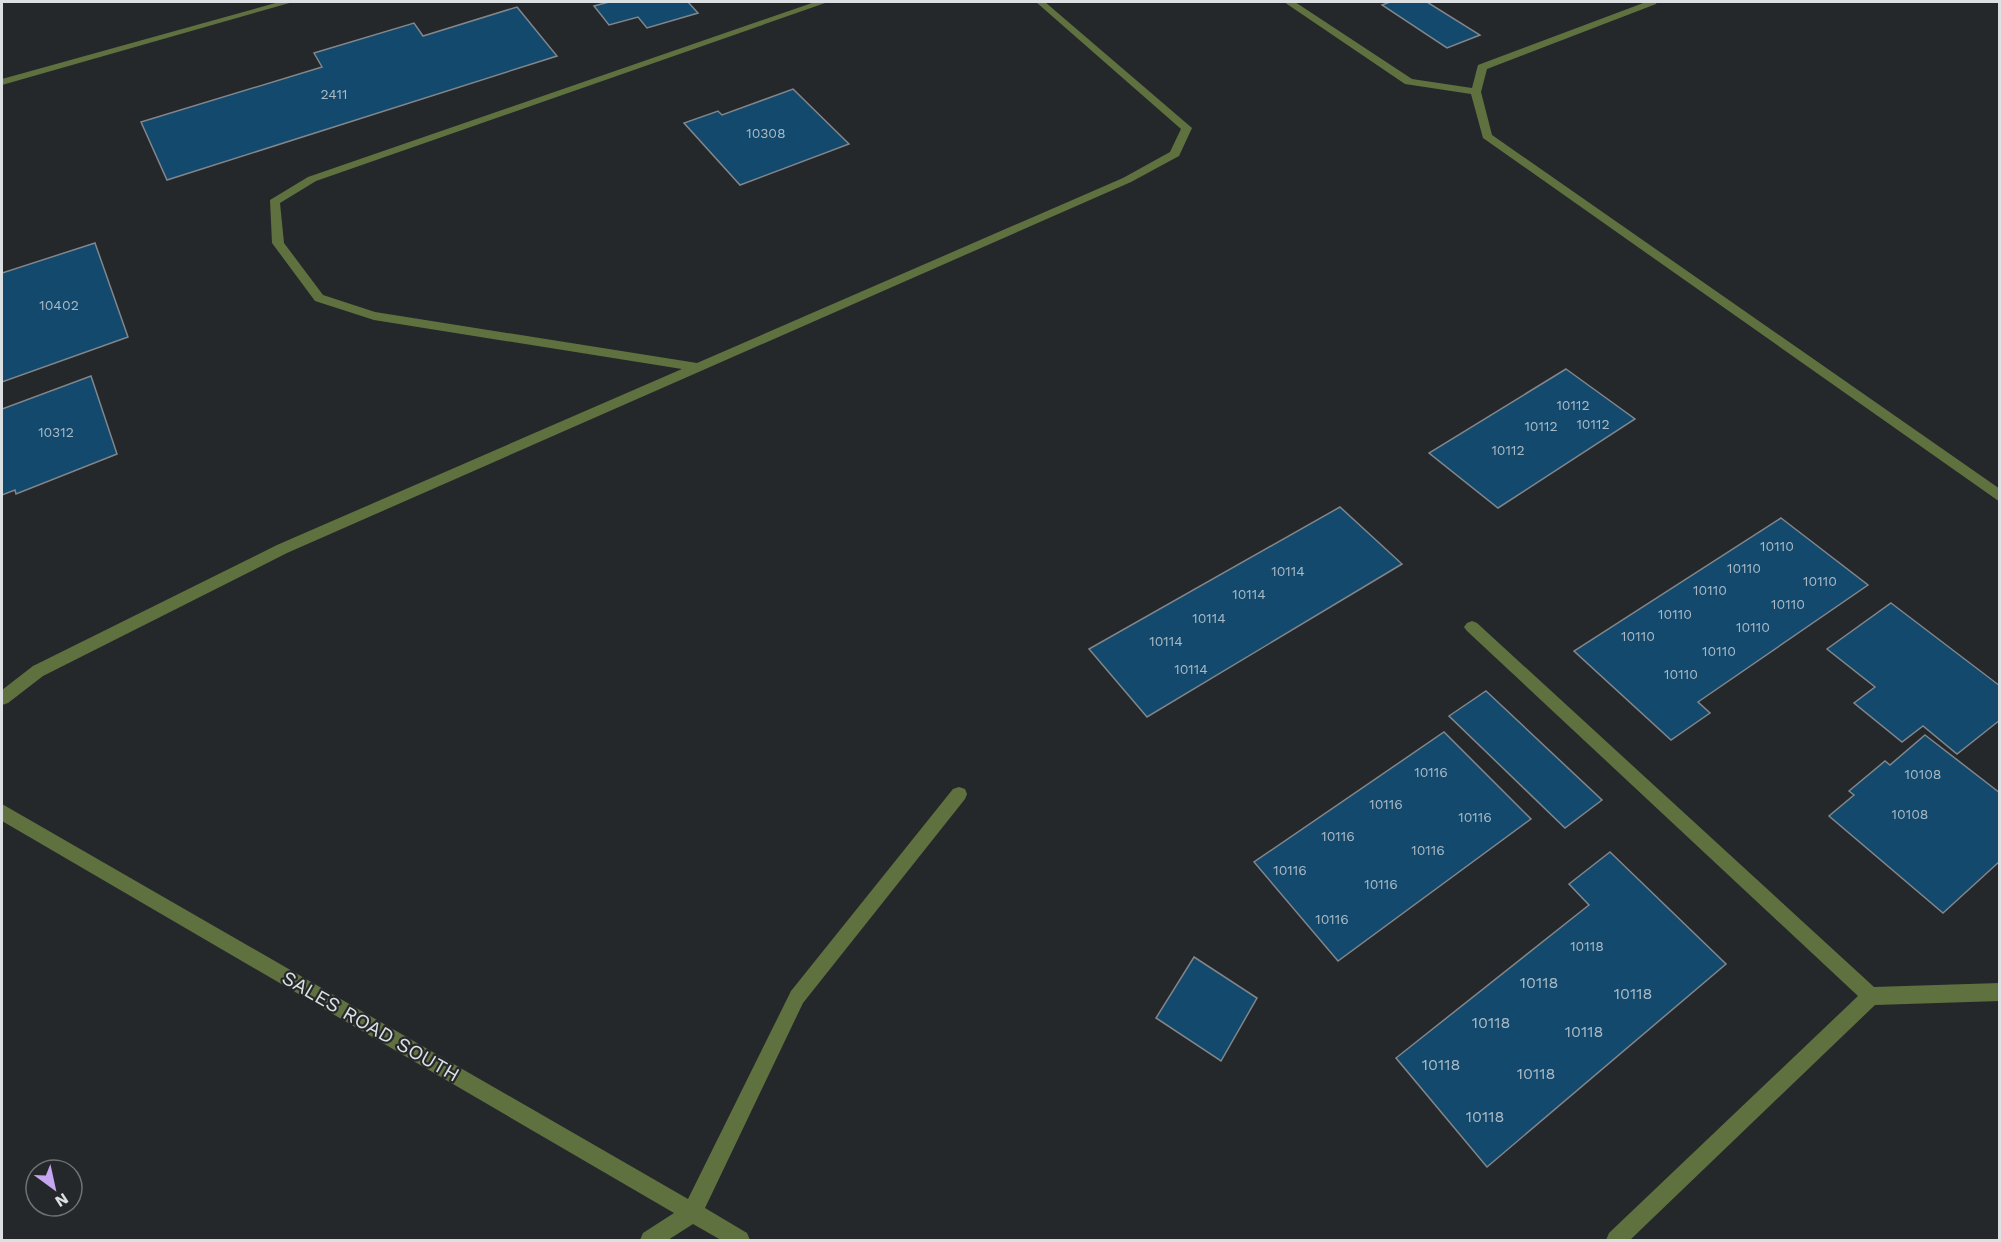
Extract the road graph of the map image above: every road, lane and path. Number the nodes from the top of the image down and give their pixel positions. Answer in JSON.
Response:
{"nodes":[{"id":1,"x":288,"y":2,"type":"edge"},
{"id":2,"x":824,"y":2,"type":"edge"},
{"id":3,"x":1040,"y":2,"type":"edge"},
{"id":4,"x":1289,"y":2,"type":"edge"},
{"id":5,"x":1653,"y":2,"type":"edge"},
{"id":6,"x":2,"y":82,"type":"edge"},
{"id":7,"x":1476,"y":92,"type":"junction"},
{"id":8,"x":698,"y":367,"type":"junction"},
{"id":9,"x":2000,"y":497,"type":"edge"},
{"id":10,"x":1472,"y":627,"type":"dead end"},
{"id":11,"x":2,"y":698,"type":"edge"},
{"id":12,"x":959,"y":794,"type":"dead end"},
{"id":13,"x":2,"y":812,"type":"edge"},
{"id":14,"x":2000,"y":992,"type":"edge"},
{"id":15,"x":1872,"y":996,"type":"junction"},
{"id":16,"x":692,"y":1213,"type":"junction"},
{"id":17,"x":650,"y":1240,"type":"edge"},
{"id":18,"x":740,"y":1240,"type":"edge"},
{"id":19,"x":1616,"y":1240,"type":"edge"}],
"edges":[{"from":1,"to":6,"type":"street"},
{"from":2,"to":8,"type":"street"},
{"from":3,"to":8,"type":"street"},
{"from":4,"to":7,"type":"street"},
{"from":5,"to":7,"type":"street"},
{"from":7,"to":9,"type":"street"},
{"from":8,"to":11,"type":"street"},
{"from":10,"to":15,"type":"street"},
{"from":12,"to":16,"type":"street"},
{"from":13,"to":16,"type":"street","name":"SALES ROAD SOUTH"},
{"from":14,"to":15,"type":"street"},
{"from":15,"to":19,"type":"street"},
{"from":16,"to":17,"type":"street"},
{"from":16,"to":18,"type":"street","name":"SALES ROAD SOUTH"}]}
